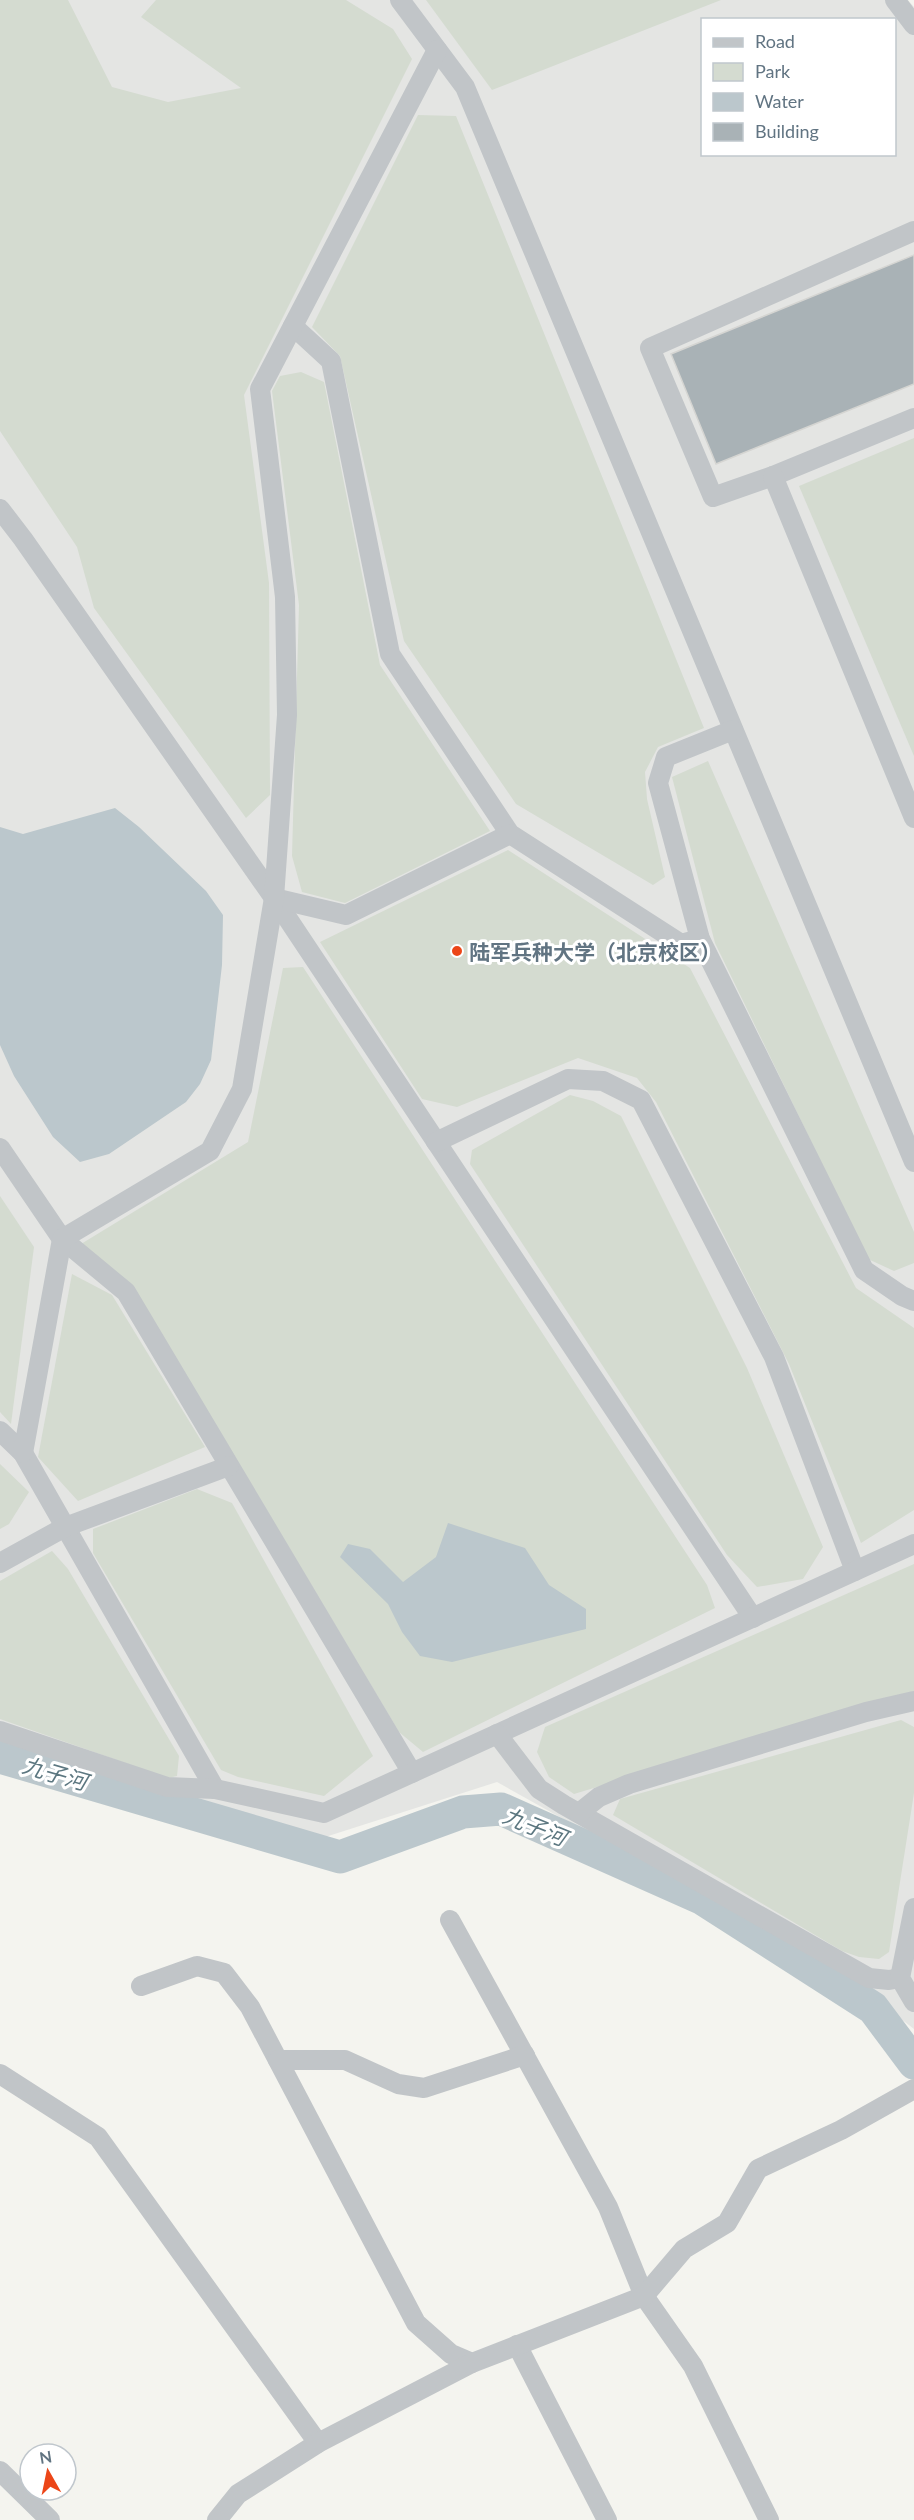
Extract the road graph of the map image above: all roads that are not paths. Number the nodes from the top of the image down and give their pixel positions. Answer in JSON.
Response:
{"nodes":[{"id":1,"x":400,"y":0,"type":"edge"},
{"id":2,"x":895,"y":0,"type":"edge"},
{"id":3,"x":914,"y":25,"type":"edge"},
{"id":4,"x":437,"y":50,"type":"junction"},
{"id":5,"x":914,"y":231,"type":"edge"},
{"id":6,"x":293,"y":326,"type":"junction"},
{"id":7,"x":914,"y":418,"type":"edge"},
{"id":8,"x":773,"y":476,"type":"junction"},
{"id":9,"x":0,"y":509,"type":"edge"},
{"id":10,"x":733,"y":730,"type":"junction"},
{"id":11,"x":914,"y":818,"type":"edge"},
{"id":12,"x":510,"y":834,"type":"junction"},
{"id":13,"x":274,"y":898,"type":"junction"},
{"id":14,"x":700,"y":939,"type":"junction"},
{"id":15,"x":436,"y":1142,"type":"junction"},
{"id":16,"x":0,"y":1148,"type":"edge"},
{"id":17,"x":914,"y":1162,"type":"edge"},
{"id":18,"x":62,"y":1239,"type":"junction"},
{"id":19,"x":914,"y":1300,"type":"edge"},
{"id":20,"x":0,"y":1431,"type":"edge"},
{"id":21,"x":23,"y":1453,"type":"junction"},
{"id":22,"x":229,"y":1466,"type":"junction"},
{"id":23,"x":65,"y":1527,"type":"junction"},
{"id":24,"x":914,"y":1544,"type":"edge"},
{"id":25,"x":0,"y":1563,"type":"edge"},
{"id":26,"x":855,"y":1571,"type":"junction"},
{"id":27,"x":753,"y":1618,"type":"junction"},
{"id":28,"x":914,"y":1701,"type":"edge"},
{"id":29,"x":0,"y":1731,"type":"edge"},
{"id":30,"x":498,"y":1734,"type":"junction"},
{"id":31,"x":412,"y":1773,"type":"junction"},
{"id":32,"x":215,"y":1789,"type":"junction"},
{"id":33,"x":579,"y":1813,"type":"junction"},
{"id":34,"x":914,"y":1908,"type":"edge"},
{"id":35,"x":450,"y":1920,"type":"dead end"},
{"id":36,"x":900,"y":1978,"type":"junction"},
{"id":37,"x":141,"y":1986,"type":"dead end"},
{"id":38,"x":914,"y":2002,"type":"edge"},
{"id":39,"x":525,"y":2055,"type":"junction"},
{"id":40,"x":278,"y":2060,"type":"junction"},
{"id":41,"x":0,"y":2074,"type":"edge"},
{"id":42,"x":914,"y":2088,"type":"edge"},
{"id":43,"x":645,"y":2296,"type":"junction"},
{"id":44,"x":517,"y":2345,"type":"junction"},
{"id":45,"x":472,"y":2363,"type":"junction"},
{"id":46,"x":318,"y":2443,"type":"junction"},
{"id":47,"x":0,"y":2471,"type":"edge"},
{"id":48,"x":50,"y":2520,"type":"edge"},
{"id":49,"x":217,"y":2520,"type":"edge"},
{"id":50,"x":607,"y":2520,"type":"edge"},
{"id":51,"x":770,"y":2520,"type":"edge"}],
"edges":[{"from":1,"to":4,"type":"street"},
{"from":2,"to":3,"type":"street"},
{"from":4,"to":6,"type":"street"},
{"from":4,"to":10,"type":"street"},
{"from":5,"to":8,"type":"street"},
{"from":6,"to":12,"type":"street"},
{"from":6,"to":13,"type":"street"},
{"from":7,"to":8,"type":"street"},
{"from":8,"to":11,"type":"street"},
{"from":9,"to":13,"type":"street"},
{"from":10,"to":14,"type":"street"},
{"from":10,"to":17,"type":"street"},
{"from":12,"to":13,"type":"street"},
{"from":12,"to":14,"type":"street"},
{"from":13,"to":15,"type":"street"},
{"from":13,"to":18,"type":"street"},
{"from":14,"to":19,"type":"street"},
{"from":15,"to":26,"type":"street"},
{"from":15,"to":27,"type":"street"},
{"from":16,"to":18,"type":"street"},
{"from":18,"to":21,"type":"street"},
{"from":18,"to":22,"type":"street"},
{"from":20,"to":21,"type":"street"},
{"from":21,"to":23,"type":"street"},
{"from":22,"to":23,"type":"street"},
{"from":22,"to":31,"type":"street"},
{"from":23,"to":25,"type":"street"},
{"from":23,"to":32,"type":"street"},
{"from":24,"to":26,"type":"street"},
{"from":26,"to":27,"type":"street"},
{"from":27,"to":30,"type":"street"},
{"from":28,"to":33,"type":"street"},
{"from":29,"to":32,"type":"street"},
{"from":30,"to":31,"type":"street"},
{"from":30,"to":33,"type":"street"},
{"from":31,"to":32,"type":"street"},
{"from":33,"to":36,"type":"street"},
{"from":34,"to":36,"type":"street"},
{"from":35,"to":39,"type":"street"},
{"from":36,"to":38,"type":"street"},
{"from":37,"to":40,"type":"street"},
{"from":39,"to":40,"type":"street"},
{"from":39,"to":43,"type":"street"},
{"from":40,"to":45,"type":"street"},
{"from":41,"to":46,"type":"street"},
{"from":42,"to":43,"type":"street"},
{"from":43,"to":44,"type":"street"},
{"from":43,"to":51,"type":"street"},
{"from":44,"to":45,"type":"street"},
{"from":44,"to":50,"type":"street"},
{"from":45,"to":46,"type":"street"},
{"from":46,"to":49,"type":"street"},
{"from":47,"to":48,"type":"street"}]}
